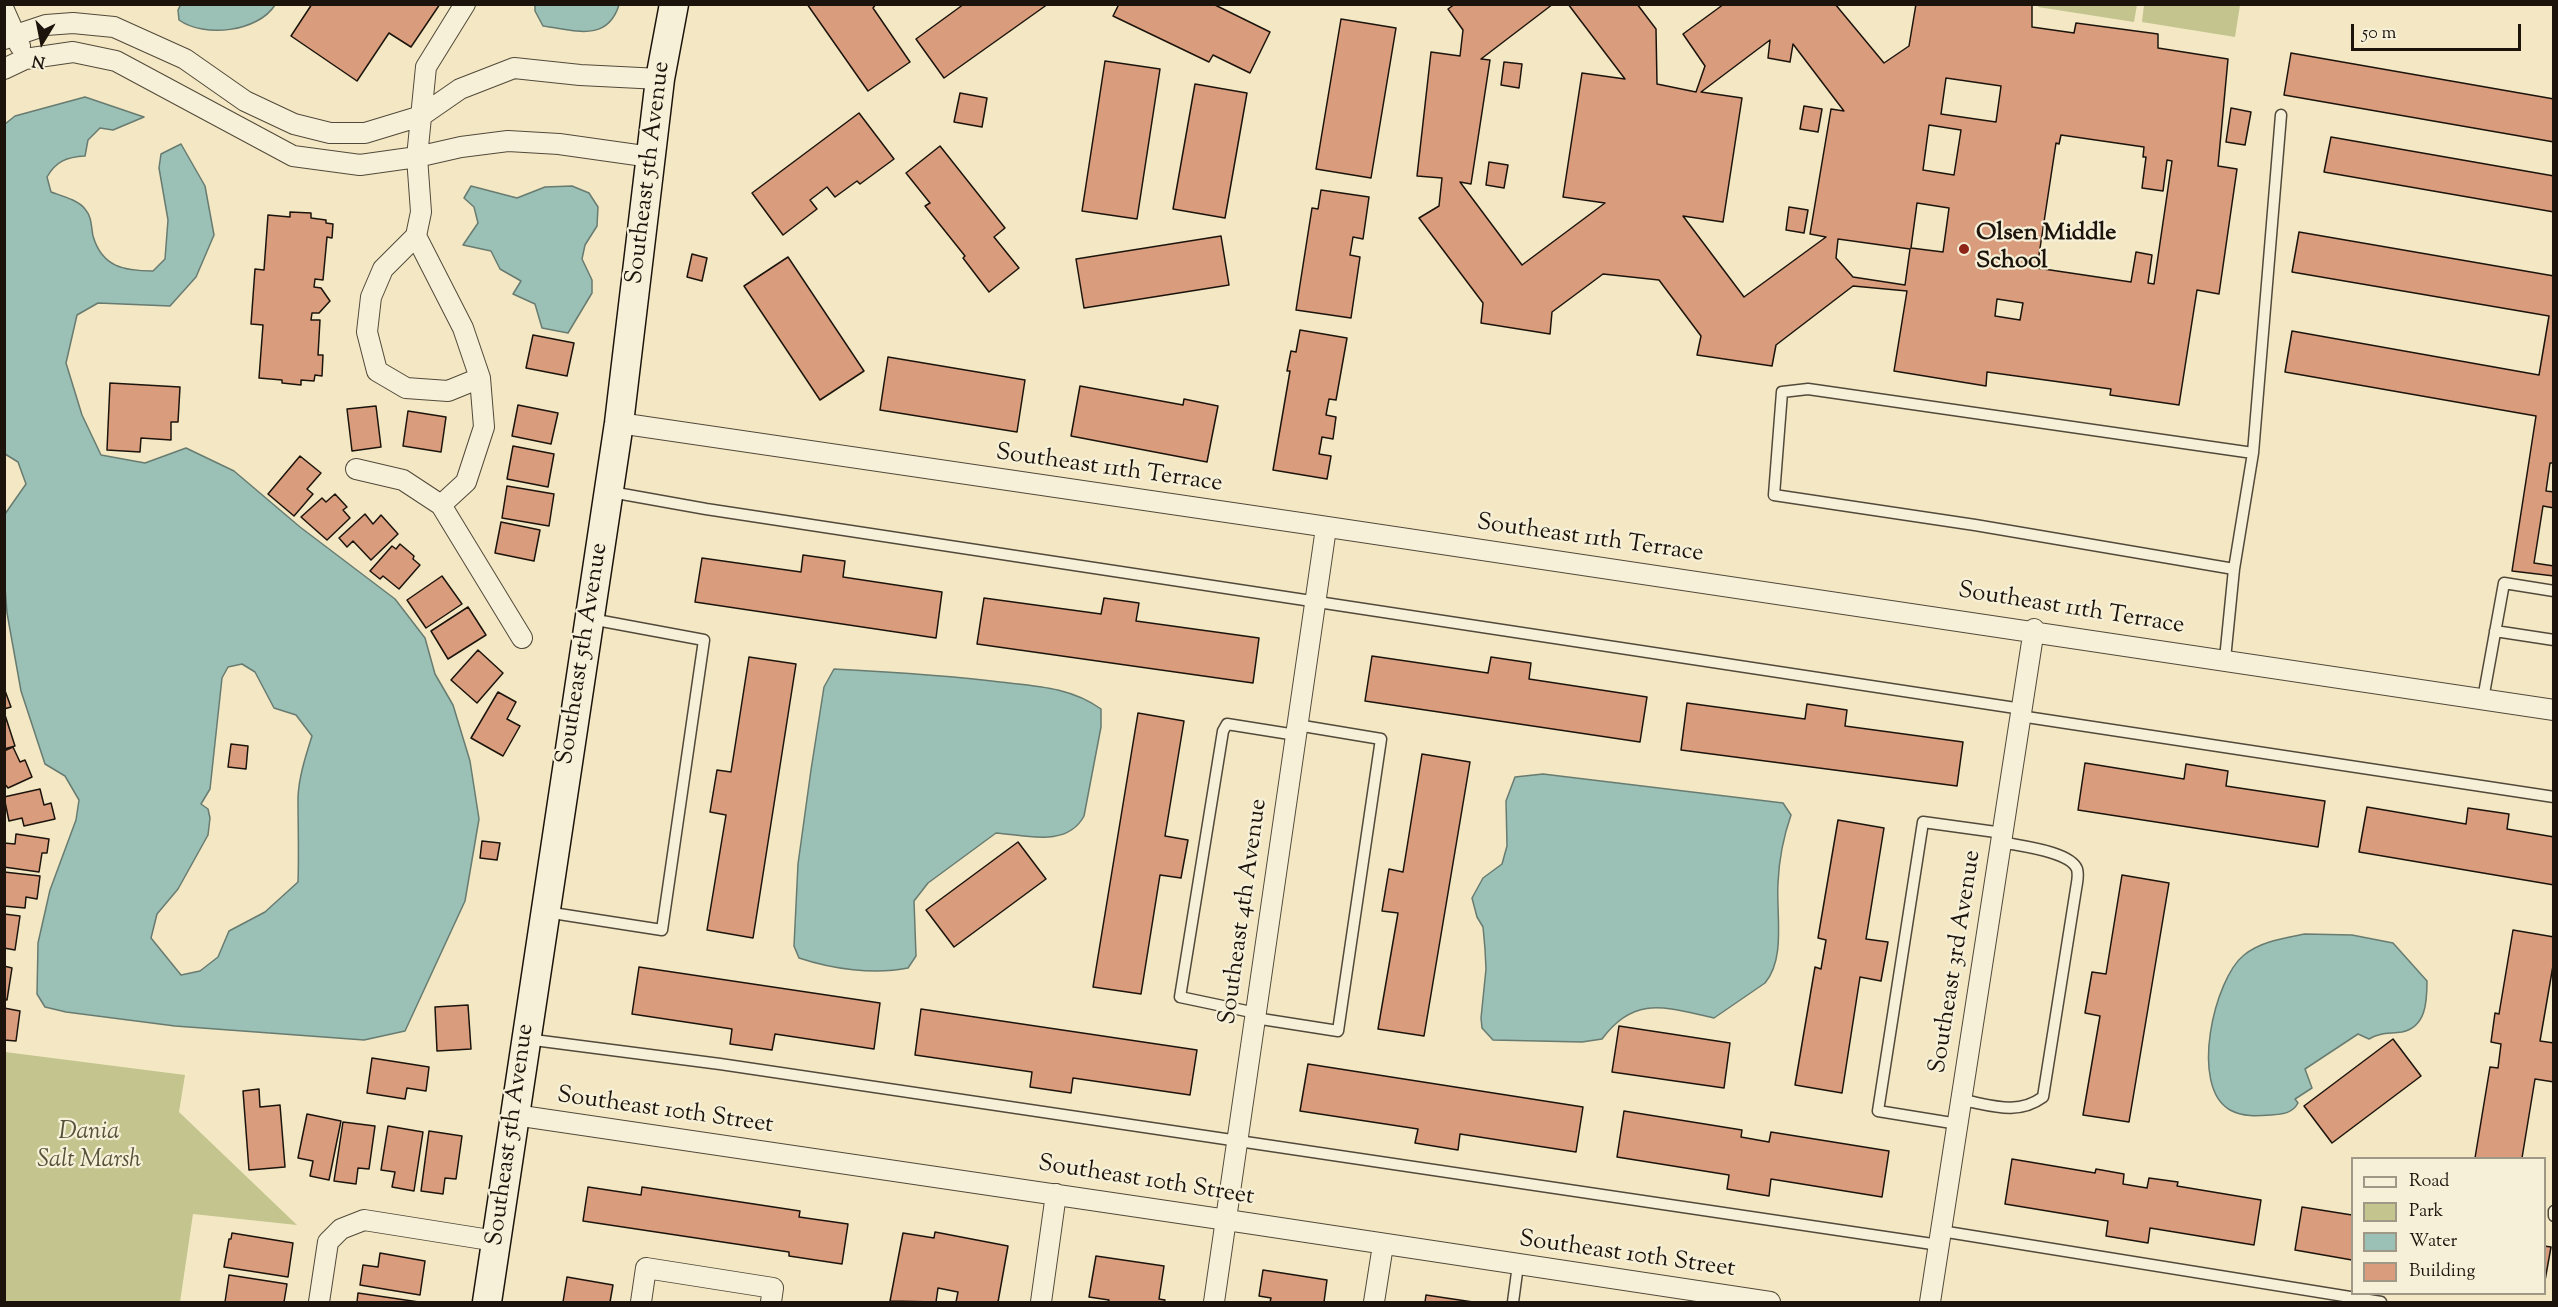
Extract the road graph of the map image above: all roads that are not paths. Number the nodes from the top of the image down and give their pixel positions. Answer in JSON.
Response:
{"nodes":[{"id":1,"x":465,"y":4,"type":"edge"},
{"id":2,"x":674,"y":4,"type":"edge"},
{"id":3,"x":4,"y":10,"type":"edge"},
{"id":4,"x":10,"y":37,"type":"edge"},
{"id":5,"x":25,"y":59,"type":"junction"},
{"id":6,"x":4,"y":69,"type":"edge"},
{"id":7,"x":660,"y":79,"type":"junction"},
{"id":8,"x":2281,"y":115,"type":"dead end"},
{"id":9,"x":421,"y":116,"type":"junction"},
{"id":10,"x":417,"y":157,"type":"junction"},
{"id":11,"x":651,"y":157,"type":"junction"},
{"id":12,"x":416,"y":236,"type":"junction"},
{"id":13,"x":480,"y":378,"type":"junction"},
{"id":14,"x":619,"y":423,"type":"junction"},
{"id":15,"x":2253,"y":453,"type":"junction"},
{"id":16,"x":356,"y":469,"type":"dead end"},
{"id":17,"x":609,"y":492,"type":"junction"},
{"id":18,"x":441,"y":505,"type":"junction"},
{"id":19,"x":1326,"y":528,"type":"junction"},
{"id":20,"x":2234,"y":569,"type":"junction"},
{"id":21,"x":2553,"y":591,"type":"edge"},
{"id":22,"x":1315,"y":601,"type":"junction"},
{"id":23,"x":590,"y":619,"type":"junction"},
{"id":24,"x":2034,"y":629,"type":"junction"},
{"id":25,"x":2495,"y":631,"type":"junction"},
{"id":26,"x":522,"y":638,"type":"dead end"},
{"id":27,"x":2553,"y":640,"type":"edge"},
{"id":28,"x":2225,"y":659,"type":"junction"},
{"id":29,"x":2483,"y":699,"type":"junction"},
{"id":30,"x":2553,"y":710,"type":"edge"},
{"id":31,"x":2021,"y":712,"type":"junction"},
{"id":32,"x":1297,"y":730,"type":"junction"},
{"id":33,"x":2553,"y":797,"type":"edge"},
{"id":34,"x":2002,"y":837,"type":"junction"},
{"id":35,"x":545,"y":912,"type":"junction"},
{"id":36,"x":1256,"y":1015,"type":"junction"},
{"id":37,"x":526,"y":1039,"type":"junction"},
{"id":38,"x":1962,"y":1100,"type":"junction"},
{"id":39,"x":515,"y":1115,"type":"junction"},
{"id":40,"x":1958,"y":1124,"type":"junction"},
{"id":41,"x":1238,"y":1140,"type":"junction"},
{"id":42,"x":1056,"y":1194,"type":"junction"},
{"id":43,"x":2553,"y":1211,"type":"edge"},
{"id":44,"x":2553,"y":1216,"type":"edge"},
{"id":45,"x":1227,"y":1220,"type":"junction"},
{"id":46,"x":1940,"y":1238,"type":"junction"},
{"id":47,"x":496,"y":1241,"type":"junction"},
{"id":48,"x":1383,"y":1245,"type":"junction"},
{"id":49,"x":1518,"y":1265,"type":"junction"},
{"id":50,"x":1646,"y":1293,"type":"edge"},
{"id":51,"x":319,"y":1302,"type":"edge"},
{"id":52,"x":487,"y":1302,"type":"edge"},
{"id":53,"x":641,"y":1302,"type":"edge"},
{"id":54,"x":771,"y":1302,"type":"edge"},
{"id":55,"x":1041,"y":1302,"type":"edge"},
{"id":56,"x":1214,"y":1302,"type":"edge"},
{"id":57,"x":1374,"y":1302,"type":"edge"},
{"id":58,"x":1513,"y":1302,"type":"edge"},
{"id":59,"x":1770,"y":1302,"type":"edge"},
{"id":60,"x":1930,"y":1302,"type":"edge"},
{"id":61,"x":2381,"y":1302,"type":"edge"}],
"edges":[{"from":1,"to":9,"type":"street"},
{"from":2,"to":7,"type":"street","name":"Southeast 5th Avenue"},
{"from":3,"to":4,"type":"street"},
{"from":4,"to":5,"type":"street"},
{"from":4,"to":9,"type":"street"},
{"from":5,"to":6,"type":"street"},
{"from":5,"to":10,"type":"street"},
{"from":7,"to":9,"type":"street"},
{"from":7,"to":11,"type":"street","name":"Southeast 5th Avenue"},
{"from":8,"to":15,"type":"lane"},
{"from":9,"to":10,"type":"street"},
{"from":10,"to":11,"type":"street"},
{"from":10,"to":12,"type":"street"},
{"from":11,"to":14,"type":"street","name":"Southeast 5th Avenue"},
{"from":12,"to":13,"type":"street"},
{"from":12,"to":13,"type":"street"},
{"from":13,"to":18,"type":"street"},
{"from":14,"to":17,"type":"street","name":"Southeast 5th Avenue"},
{"from":14,"to":19,"type":"street","name":"Southeast 11th Terrace"},
{"from":15,"to":20,"type":"lane"},
{"from":15,"to":20,"type":"lane"},
{"from":16,"to":18,"type":"street"},
{"from":17,"to":22,"type":"lane"},
{"from":17,"to":23,"type":"street","name":"Southeast 5th Avenue"},
{"from":18,"to":26,"type":"street"},
{"from":19,"to":22,"type":"street","name":"Southeast 4th Avenue"},
{"from":19,"to":24,"type":"street","name":"Southeast 11th Terrace"},
{"from":20,"to":28,"type":"lane"},
{"from":21,"to":25,"type":"lane"},
{"from":22,"to":31,"type":"lane"},
{"from":22,"to":32,"type":"street","name":"Southeast 4th Avenue"},
{"from":23,"to":35,"type":"street","name":"Southeast 5th Avenue"},
{"from":23,"to":35,"type":"lane"},
{"from":24,"to":28,"type":"street","name":"Southeast 11th Terrace"},
{"from":24,"to":31,"type":"street","name":"Southeast 3rd Avenue"},
{"from":25,"to":27,"type":"lane"},
{"from":25,"to":29,"type":"lane"},
{"from":28,"to":29,"type":"street","name":"Southeast 11th Terrace"},
{"from":29,"to":30,"type":"street","name":"Southeast 11th Terrace"},
{"from":31,"to":33,"type":"lane"},
{"from":31,"to":34,"type":"street","name":"Southeast 3rd Avenue"},
{"from":32,"to":36,"type":"street","name":"Southeast 4th Avenue"},
{"from":32,"to":36,"type":"lane"},
{"from":32,"to":36,"type":"lane"},
{"from":34,"to":38,"type":"street","name":"Southeast 3rd Avenue"},
{"from":34,"to":38,"type":"lane"},
{"from":34,"to":40,"type":"lane"},
{"from":35,"to":37,"type":"street","name":"Southeast 5th Avenue"},
{"from":36,"to":41,"type":"street","name":"Southeast 4th Avenue"},
{"from":37,"to":39,"type":"street","name":"Southeast 5th Avenue"},
{"from":37,"to":41,"type":"lane"},
{"from":38,"to":40,"type":"street","name":"Southeast 3rd Avenue"},
{"from":39,"to":42,"type":"street","name":"Southeast 10th Street"},
{"from":39,"to":47,"type":"street","name":"Southeast 5th Avenue"},
{"from":40,"to":46,"type":"street","name":"Southeast 3rd Avenue"},
{"from":41,"to":45,"type":"street","name":"Southeast 4th Avenue"},
{"from":41,"to":46,"type":"lane"},
{"from":42,"to":45,"type":"street","name":"Southeast 10th Street"},
{"from":42,"to":55,"type":"street"},
{"from":43,"to":44,"type":"lane"},
{"from":45,"to":48,"type":"street","name":"Southeast 10th Street"},
{"from":45,"to":56,"type":"street","name":"Southeast 4th Avenue"},
{"from":46,"to":60,"type":"street","name":"Southeast 3rd Avenue"},
{"from":46,"to":61,"type":"lane"},
{"from":47,"to":51,"type":"street"},
{"from":47,"to":52,"type":"street","name":"Southeast 5th Avenue"},
{"from":48,"to":49,"type":"street","name":"Southeast 10th Street"},
{"from":48,"to":57,"type":"street"},
{"from":49,"to":50,"type":"street","name":"Southeast 10th Street"},
{"from":49,"to":58,"type":"lane"},
{"from":50,"to":59,"type":"street","name":"Southeast 10th Street"},
{"from":53,"to":54,"type":"street"}]}
